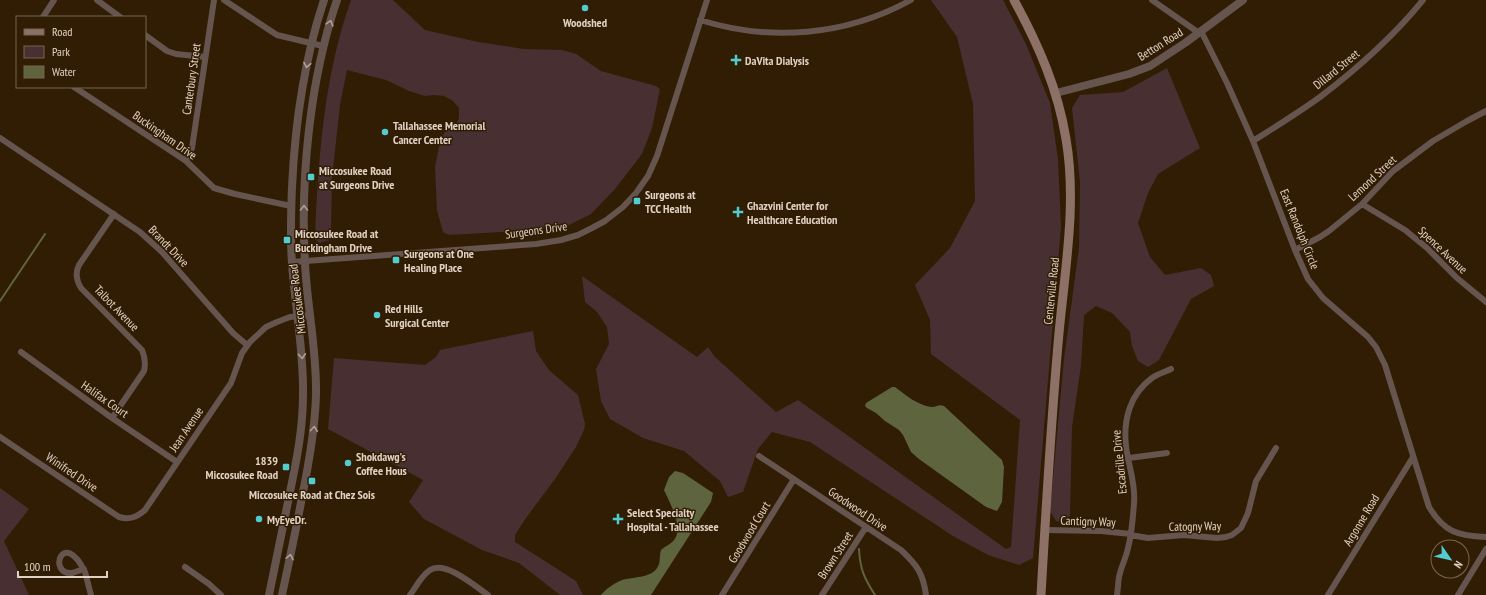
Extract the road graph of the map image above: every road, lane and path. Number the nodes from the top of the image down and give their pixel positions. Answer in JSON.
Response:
{"nodes":[{"id":1,"x":54,"y":0,"type":"edge"},
{"id":2,"x":97,"y":0,"type":"edge"},
{"id":3,"x":214,"y":0,"type":"edge"},
{"id":4,"x":224,"y":0,"type":"edge"},
{"id":5,"x":324,"y":0,"type":"edge"},
{"id":6,"x":337,"y":0,"type":"edge"},
{"id":7,"x":707,"y":0,"type":"edge"},
{"id":8,"x":911,"y":0,"type":"edge"},
{"id":9,"x":1014,"y":0,"type":"edge"},
{"id":10,"x":1152,"y":0,"type":"edge"},
{"id":11,"x":1243,"y":0,"type":"edge"},
{"id":12,"x":1423,"y":0,"type":"edge"},
{"id":13,"x":44,"y":16,"type":"edge"},
{"id":14,"x":119,"y":16,"type":"edge"},
{"id":15,"x":700,"y":20,"type":"junction"},
{"id":16,"x":1200,"y":32,"type":"junction"},
{"id":17,"x":146,"y":36,"type":"edge"},
{"id":18,"x":311,"y":43,"type":"junction"},
{"id":19,"x":323,"y":46,"type":"junction"},
{"id":20,"x":205,"y":57,"type":"junction"},
{"id":21,"x":76,"y":88,"type":"edge"},
{"id":22,"x":1056,"y":93,"type":"junction"},
{"id":23,"x":1486,"y":111,"type":"edge"},
{"id":24,"x":0,"y":138,"type":"edge"},
{"id":25,"x":1253,"y":141,"type":"junction"},
{"id":26,"x":186,"y":161,"type":"junction"},
{"id":27,"x":1362,"y":204,"type":"junction"},
{"id":28,"x":291,"y":206,"type":"junction"},
{"id":29,"x":114,"y":214,"type":"junction"},
{"id":30,"x":1295,"y":250,"type":"junction"},
{"id":31,"x":305,"y":261,"type":"junction"},
{"id":32,"x":292,"y":262,"type":"junction"},
{"id":33,"x":1486,"y":302,"type":"edge"},
{"id":34,"x":311,"y":315,"type":"junction"},
{"id":35,"x":298,"y":316,"type":"junction"},
{"id":36,"x":247,"y":345,"type":"junction"},
{"id":37,"x":21,"y":352,"type":"dead end"},
{"id":38,"x":1171,"y":369,"type":"dead end"},
{"id":39,"x":112,"y":418,"type":"junction"},
{"id":40,"x":0,"y":437,"type":"edge"},
{"id":41,"x":1276,"y":448,"type":"dead end"},
{"id":42,"x":298,"y":449,"type":"junction"},
{"id":43,"x":311,"y":453,"type":"junction"},
{"id":44,"x":1167,"y":453,"type":"dead end"},
{"id":45,"x":759,"y":456,"type":"dead end"},
{"id":46,"x":1413,"y":457,"type":"junction"},
{"id":47,"x":1129,"y":458,"type":"junction"},
{"id":48,"x":177,"y":462,"type":"junction"},
{"id":49,"x":794,"y":479,"type":"junction"},
{"id":50,"x":133,"y":518,"type":"joint"},
{"id":51,"x":866,"y":527,"type":"junction"},
{"id":52,"x":1044,"y":530,"type":"junction"},
{"id":53,"x":1130,"y":535,"type":"junction"},
{"id":54,"x":1486,"y":537,"type":"edge"},
{"id":55,"x":1486,"y":549,"type":"edge"},
{"id":56,"x":185,"y":567,"type":"dead end"},
{"id":57,"x":84,"y":569,"type":"dead end"},
{"id":58,"x":91,"y":595,"type":"edge"},
{"id":59,"x":221,"y":595,"type":"edge"},
{"id":60,"x":269,"y":595,"type":"edge"},
{"id":61,"x":282,"y":595,"type":"edge"},
{"id":62,"x":410,"y":595,"type":"edge"},
{"id":63,"x":488,"y":595,"type":"edge"},
{"id":64,"x":722,"y":595,"type":"edge"},
{"id":65,"x":822,"y":595,"type":"edge"},
{"id":66,"x":926,"y":595,"type":"edge"},
{"id":67,"x":1041,"y":595,"type":"edge"},
{"id":68,"x":1117,"y":595,"type":"edge"},
{"id":69,"x":1328,"y":595,"type":"edge"},
{"id":70,"x":1458,"y":595,"type":"edge"}],
"edges":[{"from":1,"to":13,"type":"street"},
{"from":2,"to":14,"type":"street"},
{"from":3,"to":20,"type":"street","name":"Canterbury Street"},
{"from":4,"to":18,"type":"street"},
{"from":5,"to":18,"type":"street","name":"Miccosukee Road"},
{"from":19,"to":6,"type":"street","name":"Miccosukee Road","one_way":true},
{"from":7,"to":15,"type":"street","name":"Surgeons Drive"},
{"from":8,"to":15,"type":"street"},
{"from":9,"to":22,"type":"main road","name":"Centerville Road"},
{"from":10,"to":16,"type":"street"},
{"from":11,"to":16,"type":"street","name":"Betton Road"},
{"from":12,"to":25,"type":"street","name":"Dillard Street"},
{"from":15,"to":31,"type":"street","name":"Surgeons Drive"},
{"from":16,"to":22,"type":"street","name":"Betton Road"},
{"from":16,"to":25,"type":"street","name":"East Randolph Circle"},
{"from":17,"to":20,"type":"street"},
{"from":18,"to":19,"type":"street"},
{"from":18,"to":28,"type":"street","name":"Miccosukee Road","one_way":true},
{"from":31,"to":19,"type":"street","name":"Miccosukee Road","one_way":true},
{"from":20,"to":26,"type":"street","name":"Canterbury Street"},
{"from":21,"to":26,"type":"street","name":"Buckingham Drive"},
{"from":22,"to":52,"type":"main road","name":"Centerville Road"},
{"from":23,"to":27,"type":"street","name":"Lemond Street"},
{"from":24,"to":29,"type":"street","name":"Brandt Drive"},
{"from":25,"to":30,"type":"street","name":"East Randolph Circle"},
{"from":26,"to":28,"type":"street","name":"Buckingham Drive"},
{"from":27,"to":30,"type":"street","name":"Lemond Street"},
{"from":27,"to":33,"type":"street","name":"Spence Avenue"},
{"from":28,"to":32,"type":"street","name":"Miccosukee Road"},
{"from":29,"to":36,"type":"street","name":"Brandt Drive"},
{"from":29,"to":39,"type":"street","name":"Talbot Avenue"},
{"from":30,"to":46,"type":"street","name":"East Randolph Circle"},
{"from":31,"to":32,"type":"street","name":"Surgeons Drive"},
{"from":31,"to":34,"type":"street","name":"Miccosukee Road"},
{"from":32,"to":35,"type":"street","name":"Miccosukee Road"},
{"from":34,"to":35,"type":"street"},
{"from":43,"to":34,"type":"street","name":"Miccosukee Road","one_way":true},
{"from":35,"to":36,"type":"street"},
{"from":35,"to":42,"type":"street","name":"Miccosukee Road","one_way":true},
{"from":36,"to":48,"type":"street","name":"Jean Avenue"},
{"from":37,"to":39,"type":"street","name":"Halifax Court"},
{"from":38,"to":47,"type":"street","name":"Escadrille Drive"},
{"from":39,"to":48,"type":"street","name":"Halifax Court"},
{"from":40,"to":50,"type":"street","name":"Winifred Drive"},
{"from":41,"to":53,"type":"street","name":"Catogny Way"},
{"from":42,"to":43,"type":"street"},
{"from":42,"to":60,"type":"street","name":"Miccosukee Road"},
{"from":61,"to":43,"type":"street","name":"Miccosukee Road","one_way":true},
{"from":44,"to":47,"type":"street"},
{"from":45,"to":49,"type":"street","name":"Goodwood Drive"},
{"from":46,"to":54,"type":"street","name":"East Randolph Circle"},
{"from":46,"to":69,"type":"street","name":"Argonne Road"},
{"from":47,"to":53,"type":"street","name":"Escadrille Drive"},
{"from":48,"to":50,"type":"street","name":"Jean Avenue"},
{"from":49,"to":51,"type":"street","name":"Goodwood Drive"},
{"from":49,"to":64,"type":"street","name":"Goodwood Court"},
{"from":51,"to":65,"type":"street","name":"Brown Street"},
{"from":51,"to":66,"type":"street","name":"Goodwood Drive"},
{"from":52,"to":53,"type":"street","name":"Cantigny Way"},
{"from":52,"to":67,"type":"main road","name":"Centerville Road"},
{"from":53,"to":68,"type":"street","name":"Escadrille Drive"},
{"from":55,"to":70,"type":"street"},
{"from":56,"to":59,"type":"street"},
{"from":57,"to":58,"type":"street"},
{"from":62,"to":63,"type":"street"}]}
